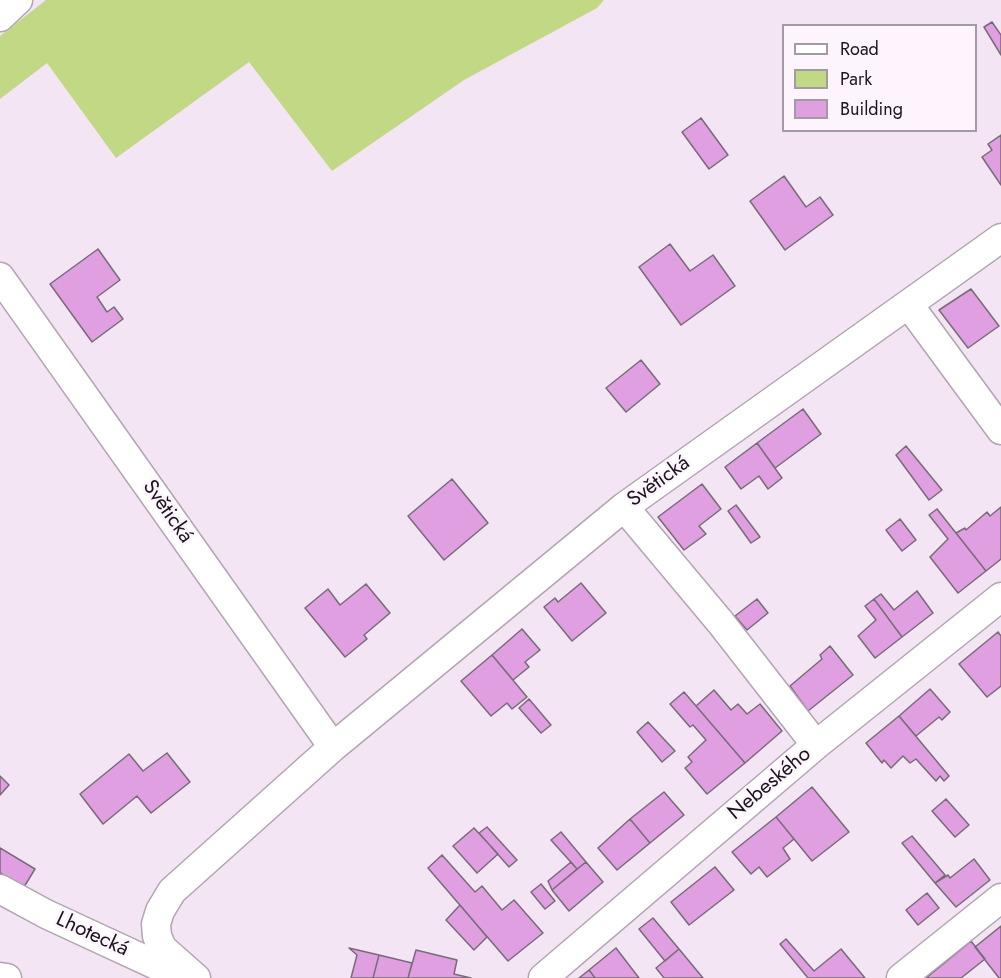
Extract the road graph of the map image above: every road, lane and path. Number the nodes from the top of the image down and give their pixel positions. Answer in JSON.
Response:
{"nodes":[{"id":1,"x":18,"y":0,"type":"edge"},
{"id":2,"x":0,"y":16,"type":"edge"},
{"id":3,"x":1001,"y":238,"type":"edge"},
{"id":4,"x":0,"y":277,"type":"edge"},
{"id":5,"x":909,"y":305,"type":"junction"},
{"id":6,"x":1001,"y":430,"type":"edge"},
{"id":7,"x":624,"y":507,"type":"junction"},
{"id":8,"x":1001,"y":597,"type":"edge"},
{"id":9,"x":816,"y":745,"type":"junction"},
{"id":10,"x":333,"y":747,"type":"junction"},
{"id":11,"x":0,"y":889,"type":"edge"},
{"id":12,"x":1001,"y":898,"type":"edge"},
{"id":13,"x":0,"y":977,"type":"edge"},
{"id":14,"x":7,"y":978,"type":"edge"},
{"id":15,"x":185,"y":978,"type":"edge"},
{"id":16,"x":196,"y":978,"type":"edge"},
{"id":17,"x":543,"y":978,"type":"edge"},
{"id":18,"x":902,"y":978,"type":"edge"}],
"edges":[{"from":1,"to":2,"type":"street"},
{"from":3,"to":5,"type":"street","name":"Světická"},
{"from":4,"to":10,"type":"street","name":"Světická"},
{"from":5,"to":6,"type":"street"},
{"from":5,"to":7,"type":"street","name":"Světická"},
{"from":7,"to":9,"type":"street"},
{"from":7,"to":10,"type":"street","name":"Světická"},
{"from":8,"to":9,"type":"street","name":"Nebeského"},
{"from":9,"to":17,"type":"street","name":"Nebeského"},
{"from":10,"to":16,"type":"street","name":"Světická"},
{"from":11,"to":15,"type":"street","name":"Lhotecká"},
{"from":12,"to":18,"type":"street"},
{"from":13,"to":14,"type":"street"}]}
